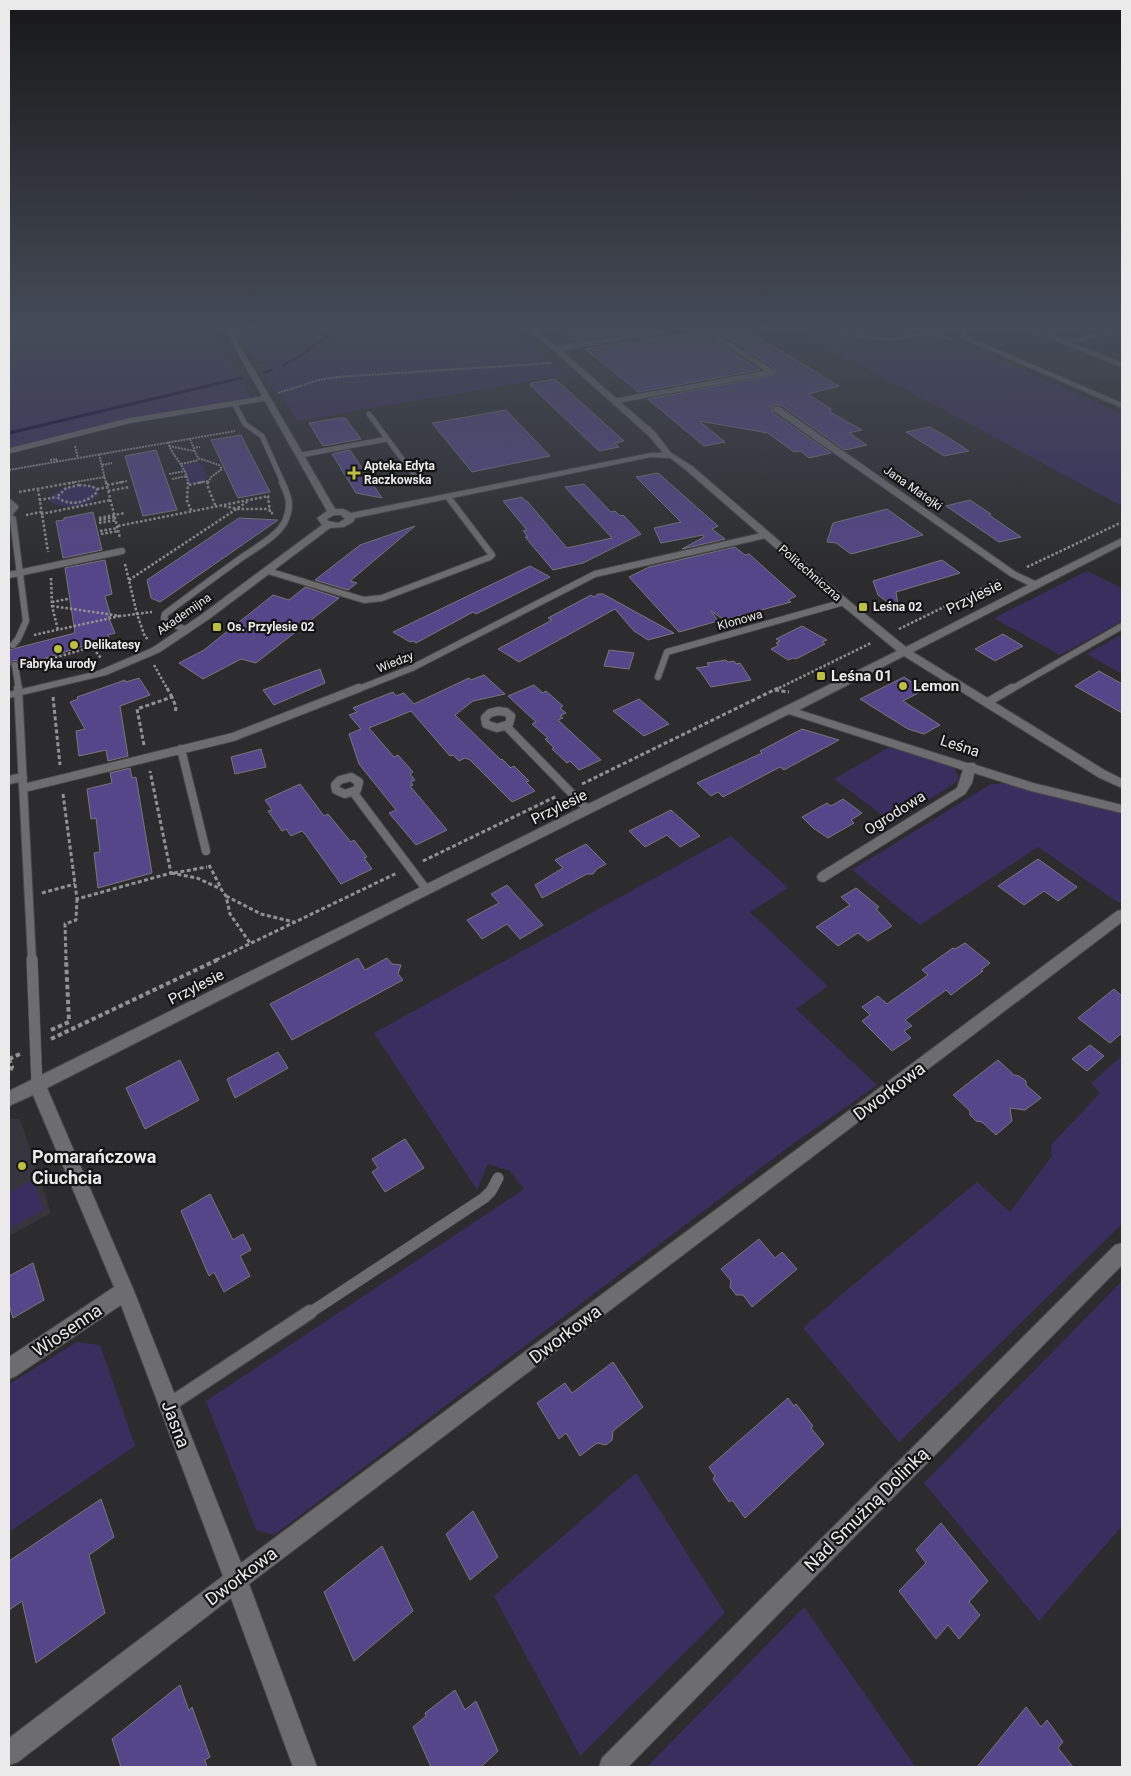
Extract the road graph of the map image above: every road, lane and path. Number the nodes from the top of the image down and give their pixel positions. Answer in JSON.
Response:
{"nodes":[{"id":1,"x":205,"y":408,"type":"edge"},
{"id":2,"x":237,"y":408,"type":"edge"},
{"id":3,"x":273,"y":408,"type":"edge"},
{"id":4,"x":623,"y":408,"type":"edge"},
{"id":5,"x":778,"y":409,"type":"dead end"},
{"id":6,"x":369,"y":414,"type":"dead end"},
{"id":7,"x":236,"y":430,"type":"dead end"},
{"id":8,"x":387,"y":438,"type":"junction"},
{"id":9,"x":190,"y":439,"type":"junction"},
{"id":10,"x":168,"y":442,"type":"junction"},
{"id":11,"x":169,"y":446,"type":"junction"},
{"id":12,"x":200,"y":447,"type":"dead end"},
{"id":13,"x":194,"y":450,"type":"junction"},
{"id":14,"x":9,"y":451,"type":"edge"},
{"id":15,"x":100,"y":454,"type":"junction"},
{"id":16,"x":301,"y":455,"type":"junction"},
{"id":17,"x":668,"y":455,"type":"junction"},
{"id":18,"x":50,"y":460,"type":"dead end"},
{"id":19,"x":200,"y":460,"type":"junction"},
{"id":20,"x":57,"y":461,"type":"junction"},
{"id":21,"x":112,"y":463,"type":"dead end"},
{"id":22,"x":181,"y":464,"type":"junction"},
{"id":23,"x":102,"y":465,"type":"junction"},
{"id":24,"x":9,"y":470,"type":"edge"},
{"id":25,"x":185,"y":471,"type":"junction"},
{"id":26,"x":170,"y":474,"type":"dead end"},
{"id":27,"x":414,"y":475,"type":"dead end"},
{"id":28,"x":187,"y":476,"type":"junction"},
{"id":29,"x":105,"y":477,"type":"junction"},
{"id":30,"x":172,"y":479,"type":"dead end"},
{"id":31,"x":209,"y":481,"type":"junction"},
{"id":32,"x":128,"y":482,"type":"dead end"},
{"id":33,"x":78,"y":484,"type":"junction"},
{"id":34,"x":189,"y":485,"type":"junction"},
{"id":35,"x":107,"y":486,"type":"junction"},
{"id":36,"x":130,"y":487,"type":"dead end"},
{"id":37,"x":97,"y":489,"type":"junction"},
{"id":38,"x":108,"y":491,"type":"junction"},
{"id":39,"x":18,"y":492,"type":"dead end"},
{"id":40,"x":274,"y":495,"type":"dead end"},
{"id":41,"x":58,"y":497,"type":"junction"},
{"id":42,"x":448,"y":497,"type":"junction"},
{"id":43,"x":39,"y":500,"type":"dead end"},
{"id":44,"x":111,"y":500,"type":"junction"},
{"id":45,"x":250,"y":500,"type":"junction"},
{"id":46,"x":9,"y":502,"type":"edge"},
{"id":47,"x":79,"y":502,"type":"junction"},
{"id":48,"x":224,"y":505,"type":"junction"},
{"id":49,"x":290,"y":505,"type":"junction"},
{"id":50,"x":80,"y":506,"type":"junction"},
{"id":51,"x":216,"y":507,"type":"junction"},
{"id":52,"x":237,"y":509,"type":"junction"},
{"id":53,"x":192,"y":512,"type":"junction"},
{"id":54,"x":332,"y":512,"type":"junction"},
{"id":55,"x":125,"y":513,"type":"dead end"},
{"id":56,"x":41,"y":514,"type":"dead end"},
{"id":57,"x":9,"y":515,"type":"edge"},
{"id":58,"x":350,"y":516,"type":"junction"},
{"id":59,"x":115,"y":518,"type":"junction"},
{"id":60,"x":99,"y":520,"type":"dead end"},
{"id":61,"x":328,"y":525,"type":"junction"},
{"id":62,"x":118,"y":528,"type":"junction"},
{"id":63,"x":101,"y":532,"type":"dead end"},
{"id":64,"x":766,"y":535,"type":"junction"},
{"id":65,"x":1122,"y":541,"type":"edge"},
{"id":66,"x":122,"y":551,"type":"junction"},
{"id":67,"x":268,"y":571,"type":"junction"},
{"id":68,"x":19,"y":572,"type":"junction"},
{"id":69,"x":9,"y":575,"type":"edge"},
{"id":70,"x":128,"y":580,"type":"junction"},
{"id":71,"x":1035,"y":585,"type":"junction"},
{"id":72,"x":68,"y":599,"type":"dead end"},
{"id":73,"x":52,"y":602,"type":"dead end"},
{"id":74,"x":844,"y":602,"type":"junction"},
{"id":75,"x":52,"y":606,"type":"dead end"},
{"id":76,"x":168,"y":612,"type":"junction"},
{"id":77,"x":137,"y":614,"type":"junction"},
{"id":78,"x":121,"y":616,"type":"junction"},
{"id":79,"x":1122,"y":626,"type":"edge"},
{"id":80,"x":187,"y":630,"type":"junction"},
{"id":81,"x":13,"y":644,"type":"edge"},
{"id":82,"x":165,"y":644,"type":"junction"},
{"id":83,"x":904,"y":651,"type":"junction"},
{"id":84,"x":101,"y":658,"type":"dead end"},
{"id":85,"x":158,"y":660,"type":"dead end"},
{"id":86,"x":153,"y":664,"type":"junction"},
{"id":87,"x":16,"y":665,"type":"dead end"},
{"id":88,"x":26,"y":666,"type":"dead end"},
{"id":89,"x":148,"y":666,"type":"dead end"},
{"id":90,"x":658,"y":677,"type":"dead end"},
{"id":91,"x":14,"y":694,"type":"edge"},
{"id":92,"x":172,"y":697,"type":"junction"},
{"id":93,"x":54,"y":698,"type":"dead end"},
{"id":94,"x":988,"y":702,"type":"junction"},
{"id":95,"x":788,"y":710,"type":"junction"},
{"id":96,"x":175,"y":713,"type":"dead end"},
{"id":97,"x":506,"y":726,"type":"dead end"},
{"id":98,"x":182,"y":748,"type":"junction"},
{"id":99,"x":147,"y":757,"type":"junction"},
{"id":100,"x":970,"y":766,"type":"junction"},
{"id":101,"x":23,"y":776,"type":"junction"},
{"id":102,"x":61,"y":779,"type":"junction"},
{"id":103,"x":9,"y":780,"type":"edge"},
{"id":104,"x":1122,"y":784,"type":"edge"},
{"id":105,"x":24,"y":788,"type":"junction"},
{"id":106,"x":353,"y":792,"type":"dead end"},
{"id":107,"x":1122,"y":809,"type":"edge"},
{"id":108,"x":588,"y":810,"type":"junction"},
{"id":109,"x":206,"y":851,"type":"joint"},
{"id":110,"x":209,"y":867,"type":"junction"},
{"id":111,"x":171,"y":873,"type":"junction"},
{"id":112,"x":824,"y":877,"type":"dead end"},
{"id":113,"x":221,"y":889,"type":"junction"},
{"id":114,"x":426,"y":889,"type":"junction"},
{"id":115,"x":226,"y":896,"type":"junction"},
{"id":116,"x":76,"y":899,"type":"junction"},
{"id":117,"x":1122,"y":915,"type":"edge"},
{"id":118,"x":294,"y":922,"type":"dead end"},
{"id":119,"x":250,"y":944,"type":"dead end"},
{"id":120,"x":50,"y":1039,"type":"dead end"},
{"id":121,"x":9,"y":1059,"type":"edge"},
{"id":122,"x":9,"y":1073,"type":"edge"},
{"id":123,"x":37,"y":1085,"type":"junction"},
{"id":124,"x":9,"y":1100,"type":"edge"},
{"id":125,"x":498,"y":1178,"type":"dead end"},
{"id":126,"x":1122,"y":1252,"type":"edge"},
{"id":127,"x":125,"y":1291,"type":"junction"},
{"id":128,"x":9,"y":1369,"type":"edge"},
{"id":129,"x":169,"y":1405,"type":"junction"},
{"id":130,"x":236,"y":1580,"type":"junction"},
{"id":131,"x":9,"y":1753,"type":"edge"},
{"id":132,"x":305,"y":1767,"type":"edge"},
{"id":133,"x":611,"y":1767,"type":"edge"}],
"edges":[{"from":1,"to":14,"type":"lane"},
{"from":2,"to":49,"type":"lane"},
{"from":3,"to":16,"type":"street"},
{"from":4,"to":17,"type":"street","name":"Politechniczna"},
{"from":5,"to":71,"type":"street","name":"Jana Matejki"},
{"from":6,"to":8,"type":"lane"},
{"from":7,"to":9,"type":"path"},
{"from":8,"to":16,"type":"lane"},
{"from":8,"to":27,"type":"lane"},
{"from":9,"to":10,"type":"path"},
{"from":9,"to":13,"type":"path"},
{"from":10,"to":11,"type":"path"},
{"from":10,"to":15,"type":"path"},
{"from":11,"to":13,"type":"path"},
{"from":11,"to":22,"type":"path"},
{"from":12,"to":13,"type":"path"},
{"from":13,"to":19,"type":"path"},
{"from":15,"to":20,"type":"path"},
{"from":15,"to":23,"type":"path"},
{"from":16,"to":54,"type":"street"},
{"from":17,"to":42,"type":"street"},
{"from":17,"to":64,"type":"street","name":"Politechniczna"},
{"from":18,"to":20,"type":"path"},
{"from":19,"to":22,"type":"path"},
{"from":19,"to":31,"type":"path"},
{"from":20,"to":24,"type":"path"},
{"from":21,"to":23,"type":"path"},
{"from":22,"to":25,"type":"path"},
{"from":23,"to":29,"type":"path"},
{"from":25,"to":26,"type":"path"},
{"from":25,"to":28,"type":"path"},
{"from":28,"to":30,"type":"path"},
{"from":28,"to":34,"type":"path"},
{"from":29,"to":33,"type":"path"},
{"from":29,"to":35,"type":"path"},
{"from":31,"to":34,"type":"path"},
{"from":31,"to":51,"type":"path"},
{"from":32,"to":35,"type":"path"},
{"from":33,"to":37,"type":"path"},
{"from":33,"to":39,"type":"path"},
{"from":33,"to":41,"type":"path"},
{"from":34,"to":53,"type":"path"},
{"from":35,"to":37,"type":"path"},
{"from":35,"to":38,"type":"path"},
{"from":36,"to":38,"type":"path"},
{"from":37,"to":47,"type":"path"},
{"from":38,"to":44,"type":"path"},
{"from":40,"to":45,"type":"path"},
{"from":41,"to":43,"type":"path"},
{"from":41,"to":47,"type":"path"},
{"from":42,"to":58,"type":"street"},
{"from":42,"to":67,"type":"lane"},
{"from":44,"to":50,"type":"path"},
{"from":44,"to":59,"type":"path"},
{"from":45,"to":48,"type":"path"},
{"from":45,"to":52,"type":"path"},
{"from":46,"to":57,"type":"lane"},
{"from":47,"to":50,"type":"path"},
{"from":48,"to":51,"type":"path"},
{"from":48,"to":52,"type":"path"},
{"from":49,"to":52,"type":"path"},
{"from":49,"to":76,"type":"lane"},
{"from":50,"to":56,"type":"path"},
{"from":51,"to":53,"type":"path"},
{"from":52,"to":70,"type":"path"},
{"from":53,"to":62,"type":"path"},
{"from":54,"to":58,"type":"street"},
{"from":54,"to":61,"type":"street"},
{"from":55,"to":59,"type":"path"},
{"from":57,"to":68,"type":"lane"},
{"from":58,"to":61,"type":"street"},
{"from":59,"to":60,"type":"path"},
{"from":59,"to":62,"type":"path"},
{"from":61,"to":67,"type":"street","name":"Akademijna"},
{"from":62,"to":63,"type":"path"},
{"from":62,"to":66,"type":"path"},
{"from":64,"to":74,"type":"street","name":"Politechniczna"},
{"from":64,"to":98,"type":"lane","name":"Wiedzy"},
{"from":65,"to":71,"type":"street","name":"Przylesie"},
{"from":66,"to":68,"type":"lane"},
{"from":66,"to":70,"type":"path"},
{"from":67,"to":80,"type":"street","name":"Akademijna"},
{"from":68,"to":69,"type":"lane"},
{"from":68,"to":81,"type":"lane"},
{"from":70,"to":77,"type":"path"},
{"from":71,"to":83,"type":"street","name":"Przylesie"},
{"from":72,"to":73,"type":"path"},
{"from":74,"to":83,"type":"street","name":"Politechniczna"},
{"from":74,"to":90,"type":"lane","name":"Klonowa"},
{"from":75,"to":78,"type":"path"},
{"from":76,"to":77,"type":"path"},
{"from":76,"to":80,"type":"lane"},
{"from":77,"to":78,"type":"path"},
{"from":77,"to":82,"type":"path"},
{"from":78,"to":81,"type":"path"},
{"from":79,"to":94,"type":"lane"},
{"from":80,"to":82,"type":"street","name":"Akademijna"},
{"from":82,"to":91,"type":"street","name":"Akademijna"},
{"from":83,"to":94,"type":"street","name":"Politechniczna"},
{"from":83,"to":95,"type":"street","name":"Przylesie"},
{"from":84,"to":88,"type":"path"},
{"from":85,"to":86,"type":"path"},
{"from":86,"to":89,"type":"path"},
{"from":86,"to":92,"type":"path"},
{"from":87,"to":91,"type":"lane"},
{"from":91,"to":101,"type":"lane"},
{"from":92,"to":96,"type":"path"},
{"from":92,"to":99,"type":"path"},
{"from":93,"to":102,"type":"path"},
{"from":94,"to":104,"type":"street","name":"Politechniczna"},
{"from":95,"to":100,"type":"street","name":"Leśna"},
{"from":95,"to":108,"type":"street","name":"Przylesie"},
{"from":97,"to":108,"type":"lane"},
{"from":98,"to":99,"type":"lane","name":"Wiedzy"},
{"from":98,"to":109,"type":"lane"},
{"from":99,"to":102,"type":"lane","name":"Wiedzy"},
{"from":99,"to":111,"type":"path"},
{"from":100,"to":107,"type":"street","name":"Leśna"},
{"from":100,"to":112,"type":"street","name":"Ogrodowa"},
{"from":101,"to":103,"type":"lane"},
{"from":101,"to":105,"type":"lane"},
{"from":102,"to":105,"type":"lane","name":"Wiedzy"},
{"from":102,"to":116,"type":"path"},
{"from":105,"to":123,"type":"lane"},
{"from":106,"to":114,"type":"lane"},
{"from":108,"to":114,"type":"street","name":"Przylesie"},
{"from":109,"to":110,"type":"path"},
{"from":110,"to":111,"type":"path"},
{"from":110,"to":113,"type":"path"},
{"from":111,"to":113,"type":"path"},
{"from":111,"to":116,"type":"path"},
{"from":113,"to":115,"type":"path"},
{"from":114,"to":123,"type":"street","name":"Przylesie"},
{"from":115,"to":118,"type":"path"},
{"from":115,"to":119,"type":"path"},
{"from":116,"to":120,"type":"path"},
{"from":117,"to":130,"type":"street","name":"Dworkowa"},
{"from":121,"to":122,"type":"path"},
{"from":123,"to":124,"type":"street","name":"Przylesie"},
{"from":123,"to":127,"type":"street","name":"Jasna"},
{"from":125,"to":129,"type":"lane"},
{"from":126,"to":133,"type":"street","name":"Nad Smużną Dolinką"},
{"from":127,"to":128,"type":"street","name":"Wiosenna"},
{"from":127,"to":129,"type":"street","name":"Jasna"},
{"from":129,"to":130,"type":"street","name":"Jasna"},
{"from":130,"to":131,"type":"street","name":"Dworkowa"},
{"from":130,"to":132,"type":"street","name":"Jasna"}]}
